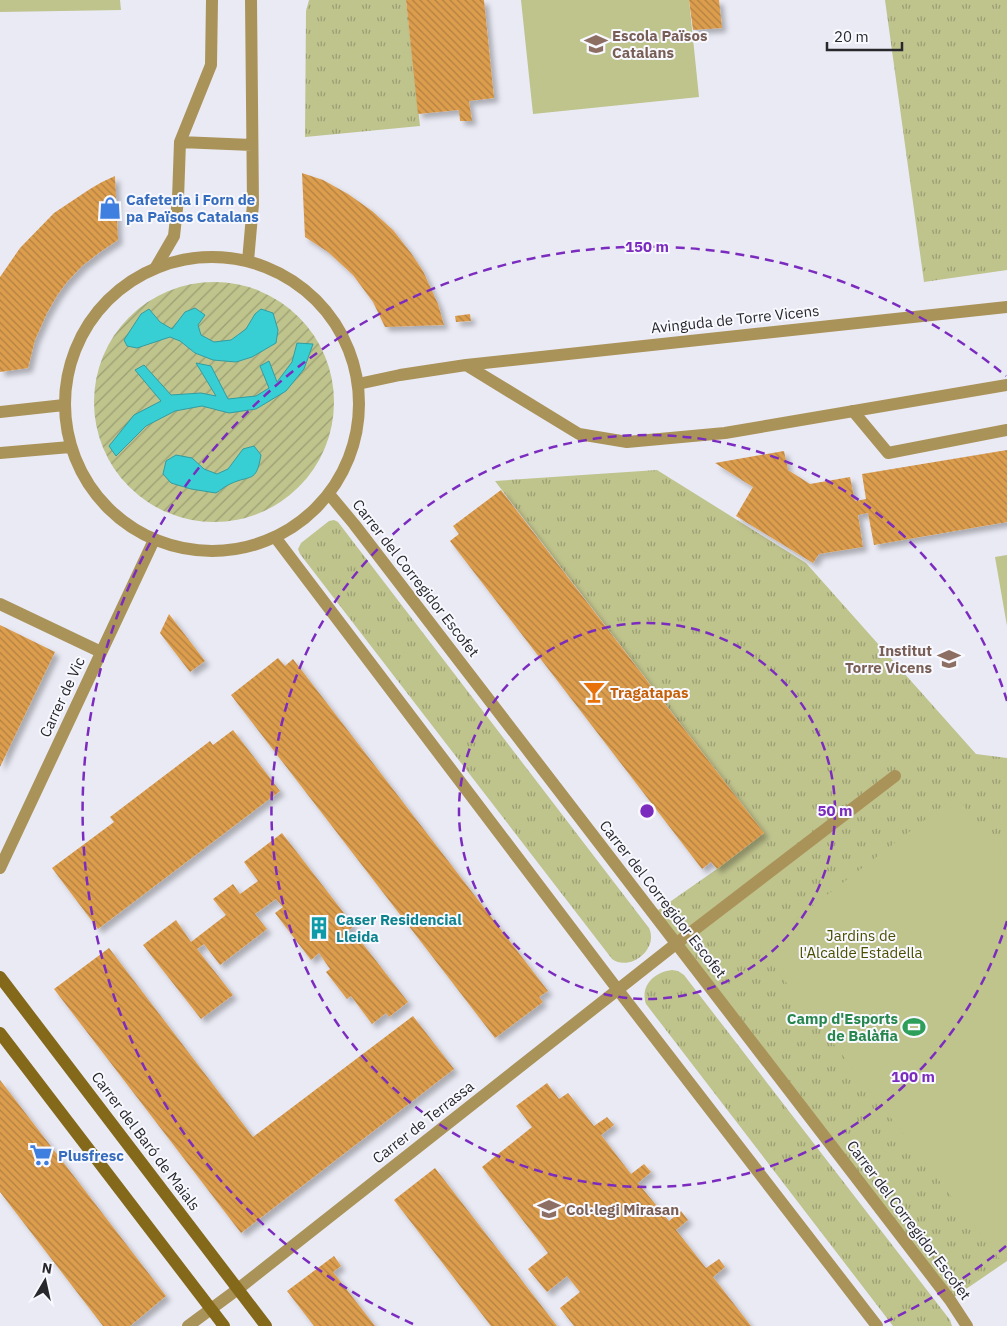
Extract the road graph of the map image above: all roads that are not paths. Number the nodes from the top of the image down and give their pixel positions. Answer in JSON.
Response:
{"nodes":[{"id":1,"x":212,"y":0,"type":"edge"},
{"id":2,"x":250,"y":0,"type":"edge"},
{"id":3,"x":180,"y":142,"type":"junction"},
{"id":4,"x":252,"y":145,"type":"junction"},
{"id":5,"x":248,"y":261,"type":"junction"},
{"id":6,"x":156,"y":267,"type":"junction"},
{"id":7,"x":1007,"y":307,"type":"edge"},
{"id":8,"x":466,"y":365,"type":"junction"},
{"id":9,"x":358,"y":384,"type":"junction"},
{"id":10,"x":1007,"y":385,"type":"edge"},
{"id":11,"x":64,"y":405,"type":"junction"},
{"id":12,"x":853,"y":411,"type":"junction"},
{"id":13,"x":0,"y":412,"type":"edge"},
{"id":14,"x":1007,"y":430,"type":"edge"},
{"id":15,"x":70,"y":446,"type":"junction"},
{"id":16,"x":0,"y":454,"type":"edge"},
{"id":17,"x":329,"y":494,"type":"junction"},
{"id":18,"x":275,"y":537,"type":"junction"},
{"id":19,"x":154,"y":540,"type":"junction"},
{"id":20,"x":0,"y":604,"type":"edge"},
{"id":21,"x":101,"y":652,"type":"junction"},
{"id":22,"x":895,"y":776,"type":"dead end"},
{"id":23,"x":0,"y":868,"type":"edge"},
{"id":24,"x":677,"y":943,"type":"junction"},
{"id":25,"x":0,"y":977,"type":"edge"},
{"id":26,"x":618,"y":990,"type":"junction"},
{"id":27,"x":0,"y":1033,"type":"edge"},
{"id":28,"x":238,"y":1289,"type":"junction"},
{"id":29,"x":210,"y":1308,"type":"junction"},
{"id":30,"x":188,"y":1326,"type":"edge"},
{"id":31,"x":224,"y":1326,"type":"edge"},
{"id":32,"x":266,"y":1326,"type":"edge"},
{"id":33,"x":877,"y":1326,"type":"edge"},
{"id":34,"x":967,"y":1326,"type":"edge"}],
"edges":[{"from":1,"to":3,"type":"street"},
{"from":2,"to":4,"type":"street"},
{"from":3,"to":4,"type":"street"},
{"from":3,"to":6,"type":"street"},
{"from":4,"to":5,"type":"street"},
{"from":5,"to":6,"type":"street"},
{"from":5,"to":9,"type":"street"},
{"from":6,"to":11,"type":"street"},
{"from":7,"to":8,"type":"street","name":"Avinguda de Torre Vicens"},
{"from":8,"to":9,"type":"street","name":"Avinguda de Torre Vicens"},
{"from":8,"to":12,"type":"street"},
{"from":9,"to":17,"type":"street"},
{"from":10,"to":12,"type":"street"},
{"from":11,"to":13,"type":"street"},
{"from":11,"to":15,"type":"street"},
{"from":12,"to":14,"type":"street"},
{"from":15,"to":16,"type":"street"},
{"from":15,"to":19,"type":"street"},
{"from":17,"to":18,"type":"street"},
{"from":17,"to":24,"type":"street","name":"Carrer del Corregidor Escofet"},
{"from":18,"to":19,"type":"street"},
{"from":18,"to":26,"type":"street"},
{"from":19,"to":21,"type":"street","name":"Carrer de Vic"},
{"from":20,"to":21,"type":"street"},
{"from":21,"to":23,"type":"street","name":"Carrer de Vic"},
{"from":22,"to":24,"type":"street","name":"Carrer de Terrassa"},
{"from":24,"to":26,"type":"street","name":"Carrer de Terrassa"},
{"from":24,"to":34,"type":"street","name":"Carrer del Corregidor Escofet"},
{"from":25,"to":28,"type":"main road","name":"Carrer del Baró de Maials"},
{"from":26,"to":28,"type":"street","name":"Carrer de Terrassa"},
{"from":26,"to":33,"type":"street"},
{"from":27,"to":29,"type":"main road"},
{"from":28,"to":29,"type":"street","name":"Carrer de Terrassa"},
{"from":28,"to":32,"type":"main road","name":"Carrer del Baró de Maials"},
{"from":29,"to":30,"type":"street","name":"Carrer de Terrassa"},
{"from":29,"to":31,"type":"main road"}]}
